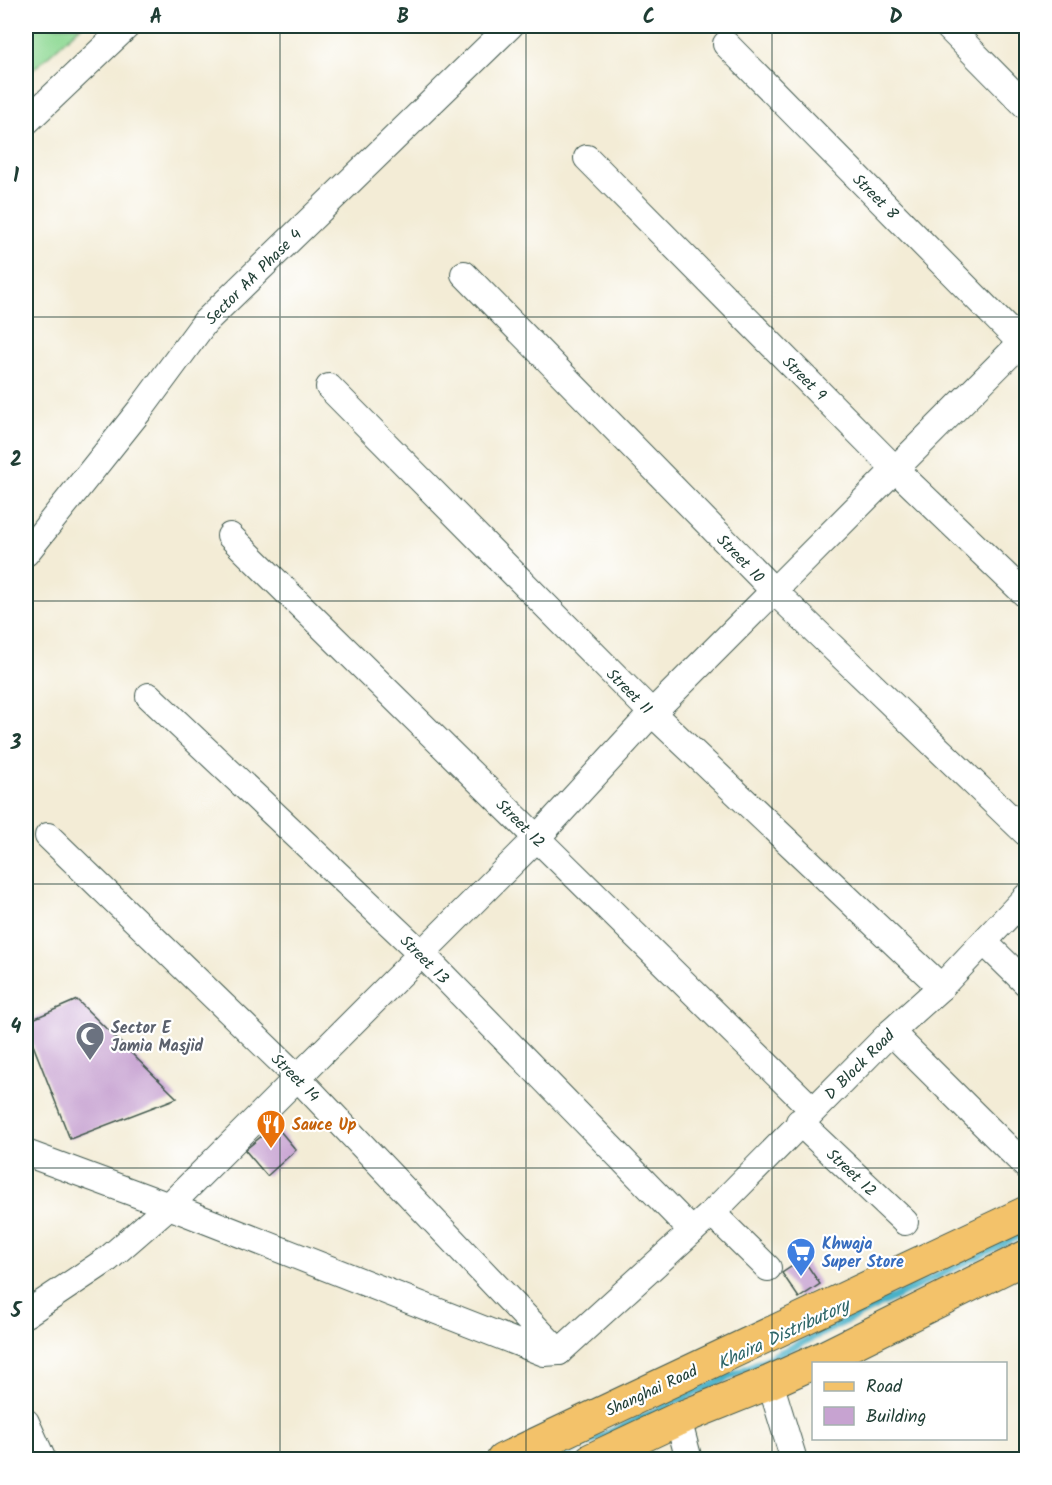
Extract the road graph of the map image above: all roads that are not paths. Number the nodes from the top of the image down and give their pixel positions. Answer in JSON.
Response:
{"nodes":[{"id":1,"x":127,"y":26,"type":"edge"},
{"id":2,"x":510,"y":26,"type":"edge"},
{"id":3,"x":947,"y":26,"type":"edge"},
{"id":4,"x":726,"y":44,"type":"dead end"},
{"id":5,"x":1026,"y":106,"type":"edge"},
{"id":6,"x":26,"y":122,"type":"edge"},
{"id":7,"x":587,"y":158,"type":"dead end"},
{"id":8,"x":464,"y":274,"type":"dead end"},
{"id":9,"x":1025,"y":343,"type":"edge"},
{"id":10,"x":328,"y":387,"type":"dead end"},
{"id":11,"x":896,"y":470,"type":"junction"},
{"id":12,"x":230,"y":536,"type":"dead end"},
{"id":13,"x":26,"y":553,"type":"edge"},
{"id":14,"x":774,"y":591,"type":"junction"},
{"id":15,"x":1026,"y":595,"type":"edge"},
{"id":16,"x":149,"y":696,"type":"dead end"},
{"id":17,"x":652,"y":714,"type":"junction"},
{"id":18,"x":1026,"y":833,"type":"edge"},
{"id":19,"x":48,"y":836,"type":"dead end"},
{"id":20,"x":536,"y":839,"type":"junction"},
{"id":21,"x":1026,"y":897,"type":"edge"},
{"id":22,"x":984,"y":942,"type":"junction"},
{"id":23,"x":422,"y":954,"type":"junction"},
{"id":24,"x":1026,"y":983,"type":"edge"},
{"id":25,"x":941,"y":987,"type":"junction"},
{"id":26,"x":891,"y":1032,"type":"junction"},
{"id":27,"x":297,"y":1077,"type":"junction"},
{"id":28,"x":806,"y":1116,"type":"junction"},
{"id":29,"x":26,"y":1153,"type":"edge"},
{"id":30,"x":1026,"y":1166,"type":"edge"},
{"id":31,"x":169,"y":1206,"type":"junction"},
{"id":32,"x":712,"y":1213,"type":"junction"},
{"id":33,"x":1026,"y":1213,"type":"edge"},
{"id":34,"x":905,"y":1222,"type":"dead end"},
{"id":35,"x":692,"y":1231,"type":"junction"},
{"id":36,"x":1026,"y":1257,"type":"edge"},
{"id":37,"x":768,"y":1268,"type":"dead end"},
{"id":38,"x":26,"y":1314,"type":"edge"},
{"id":39,"x":814,"y":1338,"type":"junction"},
{"id":40,"x":559,"y":1352,"type":"junction"},
{"id":41,"x":770,"y":1382,"type":"junction"},
{"id":42,"x":655,"y":1413,"type":"junction"},
{"id":43,"x":26,"y":1422,"type":"edge"},
{"id":44,"x":43,"y":1460,"type":"edge"},
{"id":45,"x":503,"y":1460,"type":"edge"},
{"id":46,"x":591,"y":1460,"type":"edge"},
{"id":47,"x":689,"y":1460,"type":"edge"},
{"id":48,"x":794,"y":1460,"type":"edge"}],
"edges":[{"from":1,"to":6,"type":"street"},
{"from":2,"to":13,"type":"street","name":"Sector AA Phase 4"},
{"from":3,"to":5,"type":"street"},
{"from":4,"to":9,"type":"street","name":"Street 8"},
{"from":7,"to":11,"type":"street","name":"Street 9"},
{"from":8,"to":14,"type":"street","name":"Street 10"},
{"from":9,"to":11,"type":"street"},
{"from":10,"to":17,"type":"street","name":"Street 11"},
{"from":11,"to":14,"type":"street"},
{"from":11,"to":15,"type":"street","name":"Street 9"},
{"from":12,"to":20,"type":"street","name":"Street 12"},
{"from":14,"to":17,"type":"street"},
{"from":14,"to":18,"type":"street","name":"Street 10"},
{"from":16,"to":23,"type":"street","name":"Street 13"},
{"from":17,"to":20,"type":"street"},
{"from":17,"to":25,"type":"street","name":"Street 11"},
{"from":19,"to":27,"type":"street","name":"Street 14"},
{"from":20,"to":23,"type":"street"},
{"from":20,"to":28,"type":"street","name":"Street 12"},
{"from":21,"to":22,"type":"street","name":"D Block Road"},
{"from":22,"to":24,"type":"street"},
{"from":22,"to":25,"type":"street","name":"D Block Road"},
{"from":23,"to":27,"type":"street"},
{"from":23,"to":35,"type":"street","name":"Street 13"},
{"from":25,"to":26,"type":"street","name":"D Block Road"},
{"from":26,"to":28,"type":"street","name":"D Block Road"},
{"from":26,"to":30,"type":"street"},
{"from":27,"to":31,"type":"street"},
{"from":27,"to":40,"type":"street","name":"Street 14"},
{"from":28,"to":32,"type":"street","name":"D Block Road"},
{"from":28,"to":34,"type":"street","name":"Street 12"},
{"from":29,"to":31,"type":"street"},
{"from":31,"to":38,"type":"street"},
{"from":31,"to":40,"type":"street"},
{"from":32,"to":35,"type":"street","name":"D Block Road"},
{"from":32,"to":37,"type":"street"},
{"from":33,"to":39,"type":"main road","name":"Shanghai Road"},
{"from":35,"to":40,"type":"street","name":"D Block Road"},
{"from":36,"to":39,"type":"main road","name":"Shanghai Road"},
{"from":39,"to":41,"type":"main road","name":"Shanghai Road"},
{"from":39,"to":42,"type":"main road","name":"Shanghai Road"},
{"from":41,"to":42,"type":"main road","name":"Shanghai Road"},
{"from":41,"to":48,"type":"street"},
{"from":42,"to":45,"type":"main road","name":"Shanghai Road"},
{"from":42,"to":46,"type":"main road","name":"Shanghai Road"},
{"from":42,"to":47,"type":"street"},
{"from":43,"to":44,"type":"street"}]}
